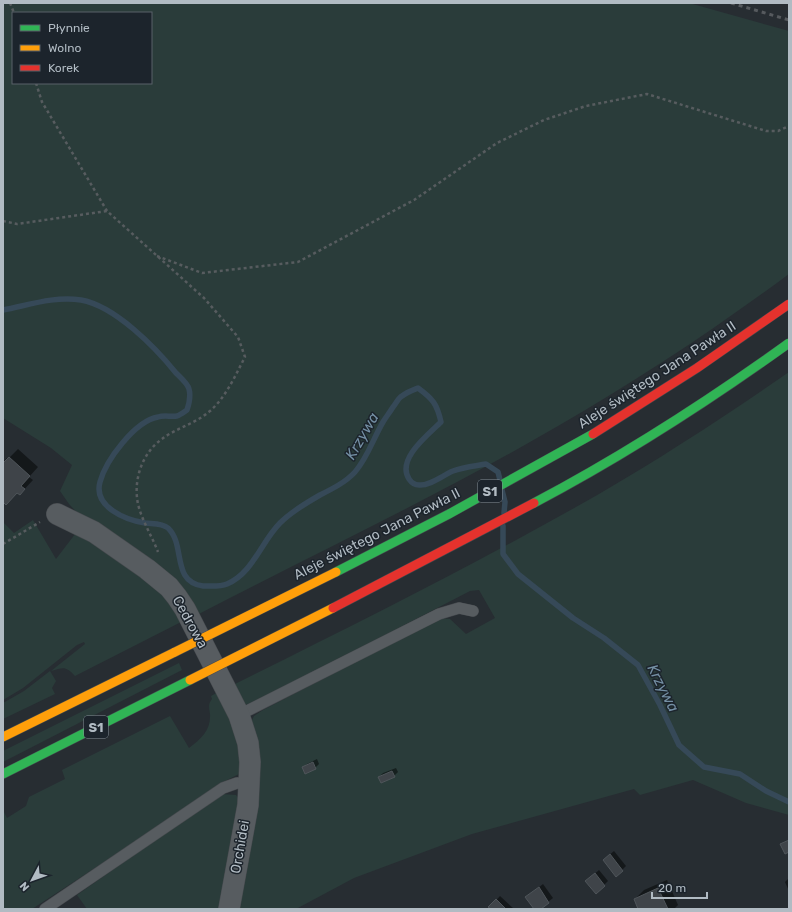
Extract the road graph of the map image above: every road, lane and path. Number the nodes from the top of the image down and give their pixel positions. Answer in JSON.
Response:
{"nodes":[{"id":1,"x":36,"y":84,"type":"edge"},
{"id":2,"x":789,"y":126,"type":"edge"},
{"id":3,"x":107,"y":211,"type":"junction"},
{"id":4,"x":3,"y":221,"type":"edge"},
{"id":5,"x":157,"y":256,"type":"junction"},
{"id":6,"x":789,"y":304,"type":"edge"},
{"id":7,"x":789,"y":343,"type":"edge"},
{"id":8,"x":57,"y":514,"type":"joint"},
{"id":9,"x":3,"y":544,"type":"edge"},
{"id":10,"x":160,"y":558,"type":"dead end"},
{"id":11,"x":473,"y":612,"type":"dead end"},
{"id":12,"x":239,"y":715,"type":"junction"},
{"id":13,"x":3,"y":737,"type":"edge"},
{"id":14,"x":3,"y":774,"type":"edge"},
{"id":15,"x":248,"y":784,"type":"junction"},
{"id":16,"x":45,"y":909,"type":"edge"},
{"id":17,"x":229,"y":909,"type":"edge"}],
"edges":[{"from":1,"to":3,"type":"path"},
{"from":2,"to":5,"type":"path"},
{"from":3,"to":4,"type":"path"},
{"from":3,"to":5,"type":"path"},
{"from":5,"to":10,"type":"path"},
{"from":6,"to":13,"type":"highway","name":"Aleje świętego Jana Pawła II","number":"S1","bridge":true},
{"from":7,"to":14,"type":"highway","number":"S1","bridge":true},
{"from":8,"to":9,"type":"path"},
{"from":8,"to":12,"type":"street","name":"Cedrowa"},
{"from":11,"to":12,"type":"lane"},
{"from":12,"to":15,"type":"street","name":"Cedrowa"},
{"from":15,"to":16,"type":"lane"},
{"from":15,"to":17,"type":"street","name":"Orchidei"}]}
